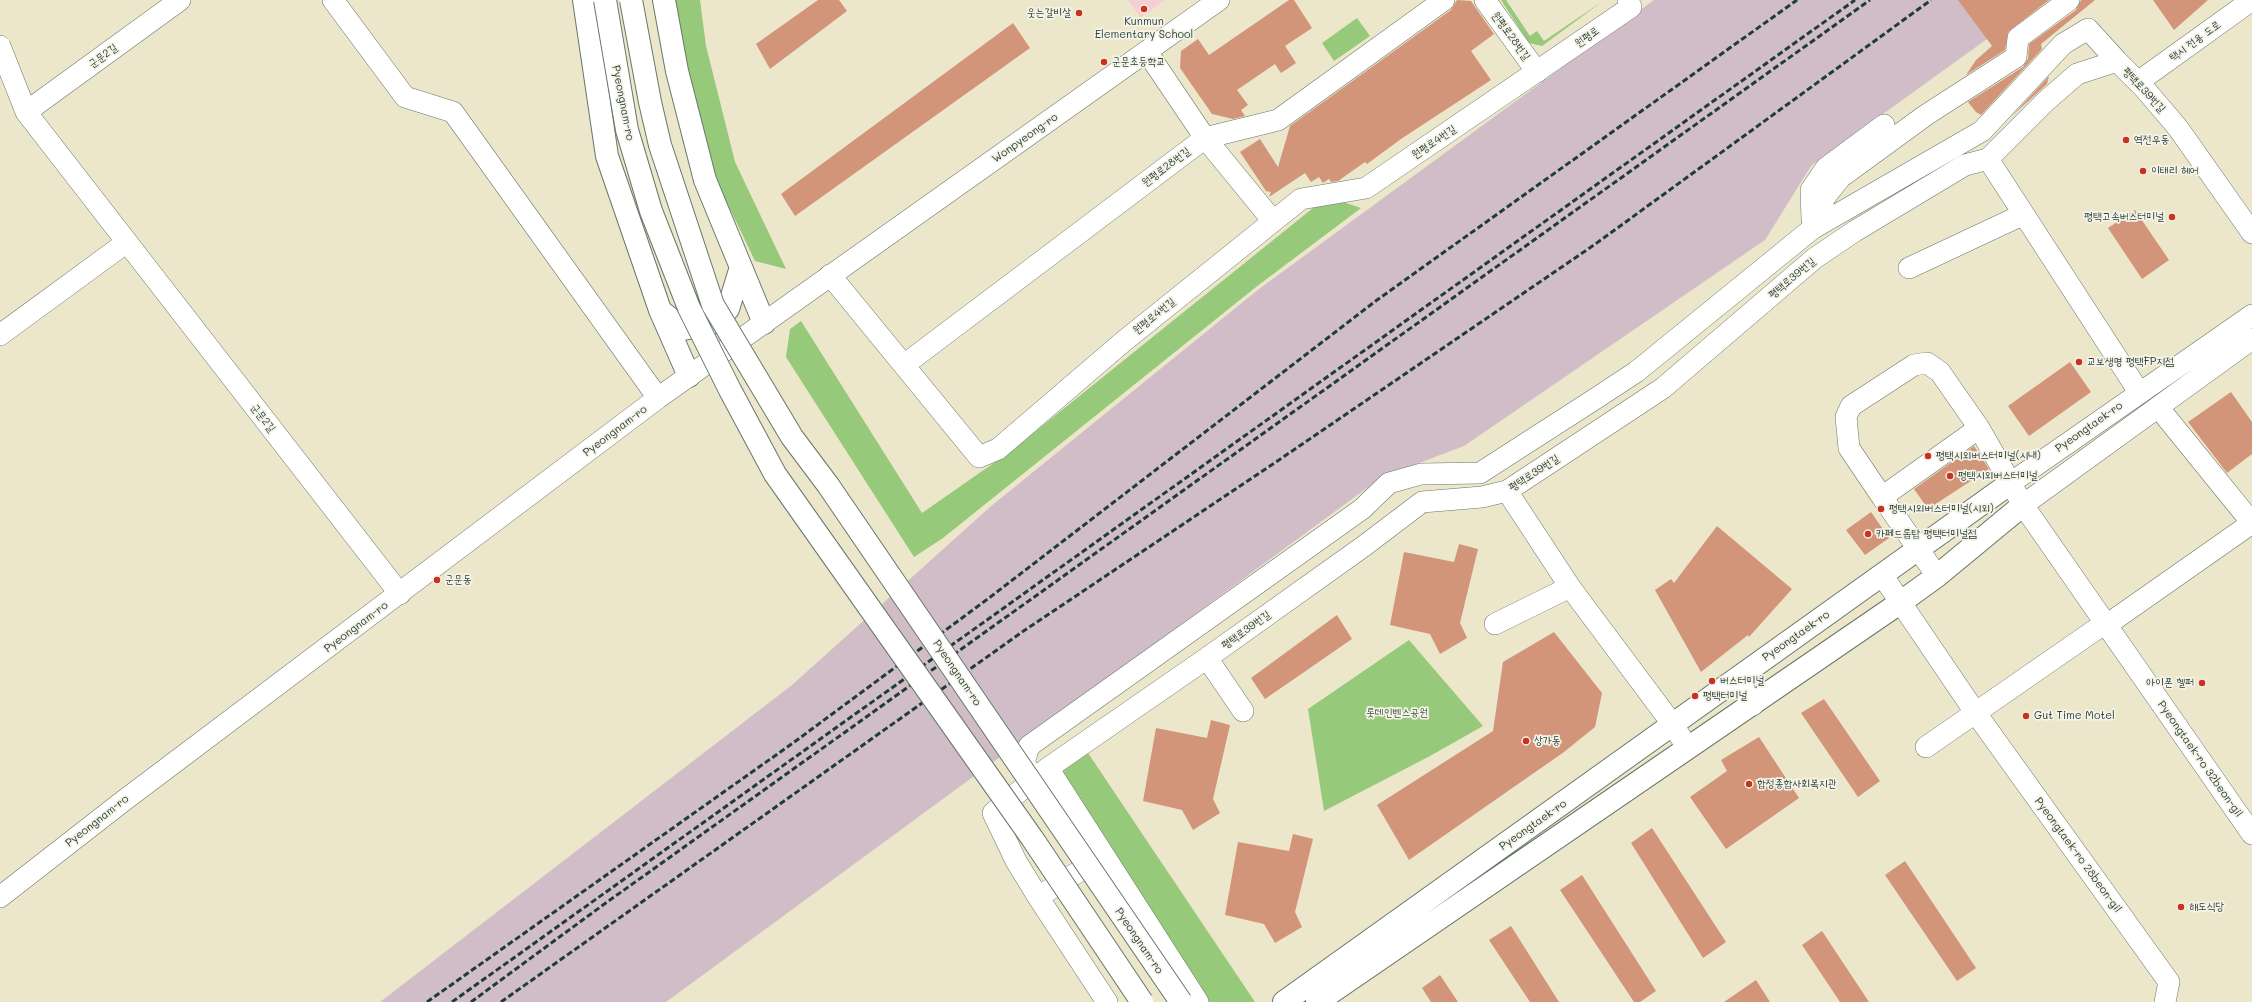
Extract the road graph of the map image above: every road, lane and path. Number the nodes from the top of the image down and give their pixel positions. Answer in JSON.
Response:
{"nodes":[{"id":1,"x":180,"y":0,"type":"edge"},
{"id":2,"x":333,"y":0,"type":"edge"},
{"id":3,"x":584,"y":0,"type":"edge"},
{"id":4,"x":605,"y":0,"type":"edge"},
{"id":5,"x":631,"y":0,"type":"edge"},
{"id":6,"x":664,"y":0,"type":"edge"},
{"id":7,"x":1219,"y":0,"type":"edge"},
{"id":8,"x":1444,"y":0,"type":"edge"},
{"id":9,"x":1485,"y":0,"type":"edge"},
{"id":10,"x":1628,"y":0,"type":"edge"},
{"id":11,"x":2069,"y":0,"type":"edge"},
{"id":12,"x":2252,"y":0,"type":"edge"},
{"id":13,"x":0,"y":46,"type":"edge"},
{"id":14,"x":1147,"y":52,"type":"junction"},
{"id":15,"x":2117,"y":62,"type":"junction"},
{"id":16,"x":1537,"y":72,"type":"junction"},
{"id":17,"x":2138,"y":82,"type":"junction"},
{"id":18,"x":26,"y":112,"type":"junction"},
{"id":19,"x":1884,"y":125,"type":"dead end"},
{"id":20,"x":1205,"y":138,"type":"junction"},
{"id":21,"x":1988,"y":160,"type":"junction"},
{"id":22,"x":2022,"y":215,"type":"junction"},
{"id":23,"x":1273,"y":221,"type":"junction"},
{"id":24,"x":1812,"y":229,"type":"junction"},
{"id":25,"x":2252,"y":233,"type":"edge"},
{"id":26,"x":127,"y":242,"type":"junction"},
{"id":27,"x":741,"y":267,"type":"junction"},
{"id":28,"x":1909,"y":268,"type":"dead end"},
{"id":29,"x":830,"y":275,"type":"junction"},
{"id":30,"x":660,"y":310,"type":"junction"},
{"id":31,"x":2252,"y":316,"type":"edge"},
{"id":32,"x":764,"y":323,"type":"junction"},
{"id":33,"x":0,"y":335,"type":"edge"},
{"id":34,"x":2252,"y":339,"type":"edge"},
{"id":35,"x":904,"y":365,"type":"junction"},
{"id":36,"x":689,"y":376,"type":"junction"},
{"id":37,"x":2139,"y":392,"type":"junction"},
{"id":38,"x":658,"y":398,"type":"junction"},
{"id":39,"x":2158,"y":407,"type":"junction"},
{"id":40,"x":1979,"y":428,"type":"junction"},
{"id":41,"x":2012,"y":482,"type":"junction"},
{"id":42,"x":1507,"y":491,"type":"junction"},
{"id":43,"x":1882,"y":497,"type":"junction"},
{"id":44,"x":2018,"y":510,"type":"junction"},
{"id":45,"x":2252,"y":523,"type":"edge"},
{"id":46,"x":1918,"y":550,"type":"junction"},
{"id":47,"x":1882,"y":575,"type":"junction"},
{"id":48,"x":1937,"y":576,"type":"junction"},
{"id":49,"x":1570,"y":587,"type":"junction"},
{"id":50,"x":400,"y":594,"type":"junction"},
{"id":51,"x":1901,"y":602,"type":"junction"},
{"id":52,"x":1495,"y":624,"type":"dead end"},
{"id":53,"x":2102,"y":627,"type":"junction"},
{"id":54,"x":1207,"y":658,"type":"junction"},
{"id":55,"x":1737,"y":678,"type":"junction"},
{"id":56,"x":1754,"y":705,"type":"junction"},
{"id":57,"x":1243,"y":711,"type":"dead end"},
{"id":58,"x":1975,"y":712,"type":"junction"},
{"id":59,"x":1673,"y":725,"type":"junction"},
{"id":60,"x":1687,"y":747,"type":"junction"},
{"id":61,"x":1926,"y":747,"type":"dead end"},
{"id":62,"x":1041,"y":773,"type":"junction"},
{"id":63,"x":2252,"y":834,"type":"edge"},
{"id":64,"x":2252,"y":852,"type":"edge"},
{"id":65,"x":1091,"y":864,"type":"junction"},
{"id":66,"x":0,"y":897,"type":"edge"},
{"id":67,"x":1038,"y":897,"type":"junction"},
{"id":68,"x":1050,"y":916,"type":"junction"},
{"id":69,"x":1165,"y":951,"type":"junction"},
{"id":70,"x":1107,"y":1002,"type":"edge"},
{"id":71,"x":1121,"y":1002,"type":"edge"},
{"id":72,"x":1142,"y":1002,"type":"edge"},
{"id":73,"x":1181,"y":1002,"type":"edge"},
{"id":74,"x":1198,"y":1002,"type":"edge"},
{"id":75,"x":1284,"y":1002,"type":"edge"},
{"id":76,"x":1317,"y":1002,"type":"edge"},
{"id":77,"x":2165,"y":1002,"type":"edge"}],
"edges":[{"from":1,"to":18,"type":"street","name":"군문2길"},
{"from":2,"to":38,"type":"street"},
{"from":3,"to":30,"type":"main road"},
{"from":4,"to":72,"type":"main road","name":"Pyeongnam-ro","bridge":true},
{"from":5,"to":73,"type":"main road","name":"Pyeongnam-ro","bridge":true},
{"from":6,"to":27,"type":"main road"},
{"from":7,"to":14,"type":"street","name":"Wonpyeong-ro"},
{"from":8,"to":20,"type":"street","name":"원평로28번길"},
{"from":9,"to":16,"type":"street","name":"원평로28번길"},
{"from":10,"to":16,"type":"street","name":"원평로"},
{"from":11,"to":24,"type":"street"},
{"from":12,"to":17,"type":"street","name":"택시 전용 도로"},
{"from":13,"to":18,"type":"street","name":"군문2길"},
{"from":14,"to":20,"type":"street"},
{"from":14,"to":29,"type":"street","name":"Wonpyeong-ro"},
{"from":15,"to":17,"type":"street","name":"평택로39번길"},
{"from":15,"to":21,"type":"street","name":"평택로39번길"},
{"from":15,"to":24,"type":"street"},
{"from":16,"to":23,"type":"street","name":"원평로4번길"},
{"from":17,"to":25,"type":"street","name":"평택로39번길"},
{"from":18,"to":26,"type":"street","name":"군문2길"},
{"from":19,"to":24,"type":"street"},
{"from":20,"to":23,"type":"street"},
{"from":20,"to":35,"type":"street","name":"원평로28번길"},
{"from":21,"to":22,"type":"street"},
{"from":21,"to":42,"type":"street","name":"평택로39번길"},
{"from":22,"to":28,"type":"street"},
{"from":22,"to":37,"type":"street"},
{"from":23,"to":35,"type":"street","name":"원평로4번길"},
{"from":24,"to":62,"type":"street"},
{"from":26,"to":33,"type":"street"},
{"from":26,"to":50,"type":"street","name":"군문2길"},
{"from":27,"to":30,"type":"main road"},
{"from":27,"to":32,"type":"main road"},
{"from":29,"to":32,"type":"street","name":"Pyeongnam-ro"},
{"from":29,"to":35,"type":"street","name":"원평로4번길"},
{"from":30,"to":36,"type":"main road"},
{"from":31,"to":37,"type":"street","name":"Pyeongtaek-ro"},
{"from":32,"to":36,"type":"street","name":"Pyeongnam-ro"},
{"from":34,"to":39,"type":"street","name":"Pyeongtaek-ro"},
{"from":36,"to":38,"type":"street","name":"Pyeongnam-ro"},
{"from":37,"to":41,"type":"street","name":"Pyeongtaek-ro"},
{"from":38,"to":50,"type":"street","name":"Pyeongnam-ro"},
{"from":39,"to":44,"type":"street","name":"Pyeongtaek-ro"},
{"from":39,"to":45,"type":"street"},
{"from":40,"to":41,"type":"street"},
{"from":40,"to":43,"type":"street"},
{"from":40,"to":43,"type":"street"},
{"from":41,"to":44,"type":"street"},
{"from":41,"to":46,"type":"main road","name":"Pyeongtaek-ro"},
{"from":42,"to":49,"type":"street"},
{"from":42,"to":54,"type":"street","name":"평택로39번길"},
{"from":43,"to":46,"type":"street"},
{"from":44,"to":48,"type":"main road","name":"Pyeongtaek-ro"},
{"from":44,"to":53,"type":"street"},
{"from":45,"to":53,"type":"street"},
{"from":46,"to":47,"type":"main road","name":"Pyeongtaek-ro"},
{"from":46,"to":48,"type":"street"},
{"from":47,"to":51,"type":"street","name":"Pyeongtaek-ro 28beon-gil"},
{"from":47,"to":55,"type":"main road","name":"Pyeongtaek-ro"},
{"from":48,"to":51,"type":"main road","name":"Pyeongtaek-ro"},
{"from":49,"to":52,"type":"street"},
{"from":49,"to":59,"type":"street"},
{"from":50,"to":66,"type":"street","name":"Pyeongnam-ro"},
{"from":51,"to":56,"type":"main road","name":"Pyeongtaek-ro"},
{"from":51,"to":58,"type":"street","name":"Pyeongtaek-ro 28beon-gil"},
{"from":53,"to":58,"type":"street"},
{"from":53,"to":63,"type":"street","name":"Pyeongtaek-ro 32beon-gil"},
{"from":53,"to":64,"type":"street"},
{"from":54,"to":57,"type":"street"},
{"from":54,"to":62,"type":"street","name":"평택로39번길"},
{"from":55,"to":56,"type":"street"},
{"from":55,"to":59,"type":"main road","name":"Pyeongtaek-ro"},
{"from":56,"to":60,"type":"main road","name":"Pyeongtaek-ro"},
{"from":58,"to":61,"type":"street"},
{"from":58,"to":77,"type":"street","name":"Pyeongtaek-ro 28beon-gil"},
{"from":59,"to":60,"type":"street"},
{"from":59,"to":75,"type":"main road","name":"Pyeongtaek-ro"},
{"from":60,"to":76,"type":"main road","name":"Pyeongtaek-ro"},
{"from":62,"to":65,"type":"street"},
{"from":62,"to":67,"type":"street","name":"평택로39번길"},
{"from":62,"to":69,"type":"street"},
{"from":65,"to":67,"type":"street"},
{"from":65,"to":69,"type":"street"},
{"from":67,"to":68,"type":"street"},
{"from":68,"to":70,"type":"street"},
{"from":68,"to":71,"type":"street"},
{"from":69,"to":74,"type":"street"}]}
